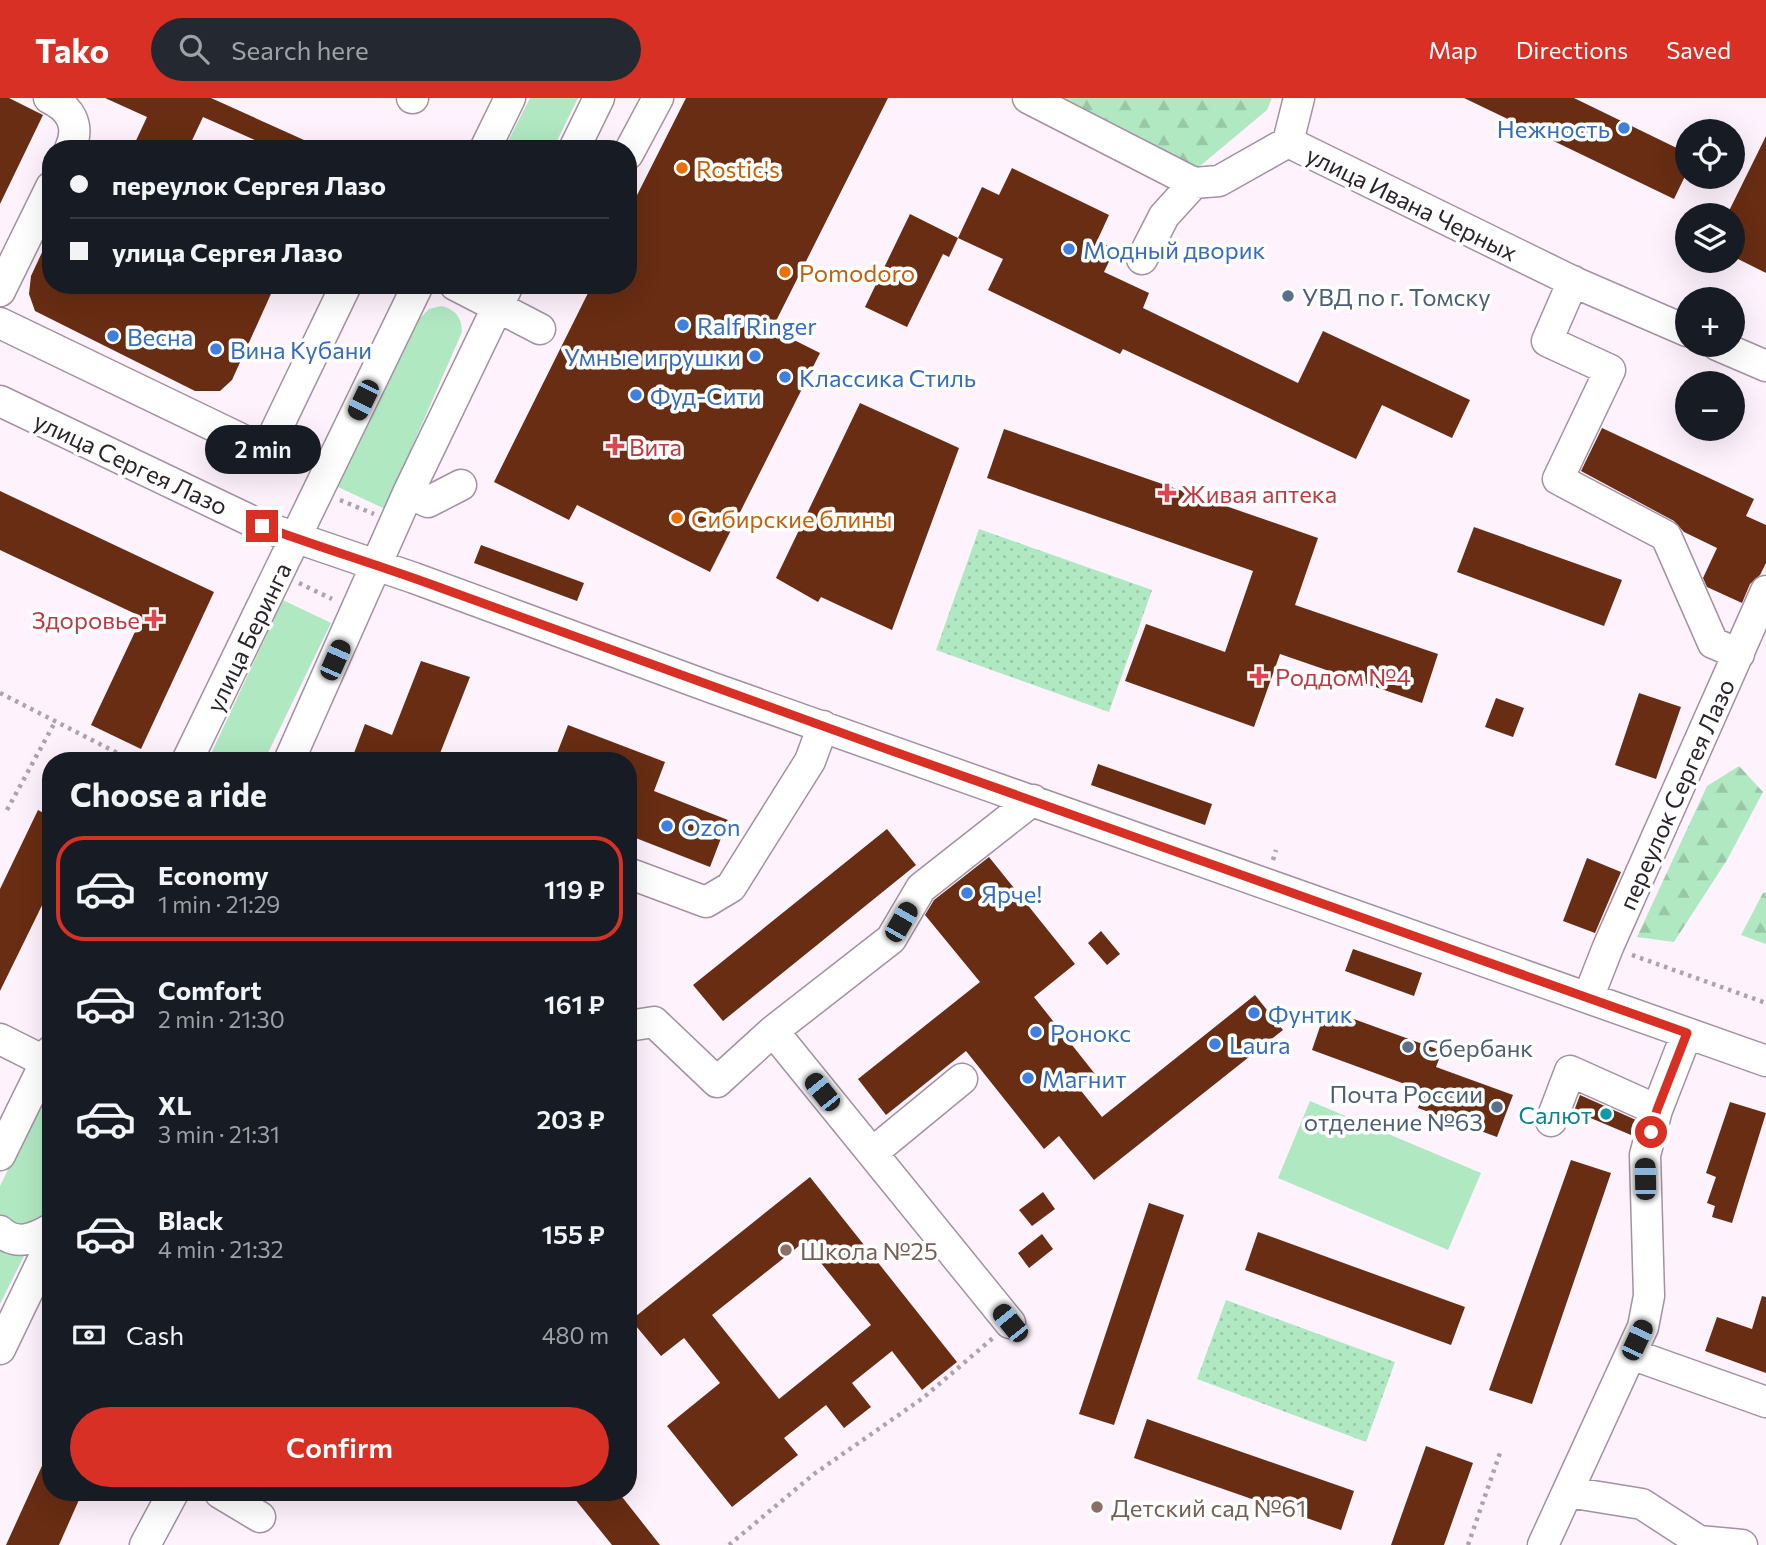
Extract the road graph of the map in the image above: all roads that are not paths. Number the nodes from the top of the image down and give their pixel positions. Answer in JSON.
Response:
{"nodes":[{"id":1,"x":49,"y":98,"type":"edge"},
{"id":2,"x":510,"y":98,"type":"edge"},
{"id":3,"x":599,"y":98,"type":"edge"},
{"id":4,"x":658,"y":98,"type":"edge"},
{"id":5,"x":1028,"y":98,"type":"edge"},
{"id":6,"x":1299,"y":98,"type":"edge"},
{"id":7,"x":72,"y":140,"type":"edge"},
{"id":8,"x":489,"y":140,"type":"edge"},
{"id":9,"x":578,"y":140,"type":"edge"},
{"id":10,"x":636,"y":140,"type":"edge"},
{"id":11,"x":1289,"y":142,"type":"junction"},
{"id":12,"x":1194,"y":183,"type":"junction"},
{"id":13,"x":42,"y":205,"type":"edge"},
{"id":14,"x":1142,"y":259,"type":"dead end"},
{"id":15,"x":1573,"y":281,"type":"junction"},
{"id":16,"x":0,"y":291,"type":"edge"},
{"id":17,"x":342,"y":294,"type":"edge"},
{"id":18,"x":414,"y":294,"type":"edge"},
{"id":19,"x":503,"y":296,"type":"edge"},
{"id":20,"x":0,"y":323,"type":"edge"},
{"id":21,"x":1675,"y":326,"type":"edge"},
{"id":22,"x":540,"y":329,"type":"dead end"},
{"id":23,"x":1745,"y":357,"type":"edge"},
{"id":24,"x":1766,"y":366,"type":"edge"},
{"id":25,"x":0,"y":401,"type":"edge"},
{"id":26,"x":461,"y":485,"type":"dead end"},
{"id":27,"x":408,"y":493,"type":"junction"},
{"id":28,"x":296,"y":538,"type":"junction"},
{"id":29,"x":377,"y":566,"type":"junction"},
{"id":30,"x":1766,"y":591,"type":"edge"},
{"id":31,"x":1739,"y":654,"type":"junction"},
{"id":32,"x":823,"y":726,"type":"junction"},
{"id":33,"x":191,"y":752,"type":"edge"},
{"id":34,"x":293,"y":752,"type":"edge"},
{"id":35,"x":1033,"y":800,"type":"junction"},
{"id":36,"x":637,"y":876,"type":"edge"},
{"id":37,"x":1588,"y":998,"type":"junction"},
{"id":38,"x":637,"y":1025,"type":"edge"},
{"id":39,"x":773,"y":1031,"type":"junction"},
{"id":40,"x":1687,"y":1033,"type":"junction"},
{"id":41,"x":0,"y":1039,"type":"edge"},
{"id":42,"x":42,"y":1054,"type":"edge"},
{"id":43,"x":1766,"y":1061,"type":"edge"},
{"id":44,"x":42,"y":1068,"type":"edge"},
{"id":45,"x":962,"y":1079,"type":"dead end"},
{"id":46,"x":1657,"y":1110,"type":"junction"},
{"id":47,"x":1551,"y":1121,"type":"dead end"},
{"id":48,"x":872,"y":1153,"type":"junction"},
{"id":49,"x":0,"y":1155,"type":"edge"},
{"id":50,"x":0,"y":1231,"type":"edge"},
{"id":51,"x":42,"y":1234,"type":"edge"},
{"id":52,"x":42,"y":1262,"type":"edge"},
{"id":53,"x":1010,"y":1323,"type":"road end"},
{"id":54,"x":0,"y":1349,"type":"edge"},
{"id":55,"x":1631,"y":1354,"type":"junction"},
{"id":56,"x":1766,"y":1402,"type":"edge"},
{"id":57,"x":1568,"y":1492,"type":"junction"},
{"id":58,"x":169,"y":1501,"type":"edge"},
{"id":59,"x":233,"y":1501,"type":"edge"},
{"id":60,"x":260,"y":1517,"type":"dead end"},
{"id":61,"x":145,"y":1545,"type":"edge"},
{"id":62,"x":1543,"y":1545,"type":"edge"},
{"id":63,"x":1742,"y":1545,"type":"edge"}],
"edges":[{"from":1,"to":7,"type":"street"},
{"from":2,"to":8,"type":"street"},
{"from":3,"to":9,"type":"street"},
{"from":4,"to":10,"type":"street"},
{"from":5,"to":12,"type":"street"},
{"from":6,"to":11,"type":"street"},
{"from":11,"to":12,"type":"street","name":"улица Ивана Черных"},
{"from":11,"to":15,"type":"street","name":"улица Ивана Черных"},
{"from":12,"to":14,"type":"street"},
{"from":13,"to":16,"type":"street"},
{"from":15,"to":21,"type":"street","name":"улица Ивана Черных"},
{"from":15,"to":31,"type":"street"},
{"from":17,"to":20,"type":"street"},
{"from":18,"to":28,"type":"street","name":"улица Беринга"},
{"from":19,"to":22,"type":"street"},
{"from":19,"to":27,"type":"street"},
{"from":23,"to":24,"type":"street"},
{"from":25,"to":28,"type":"street","name":"улица Сергея Лазо"},
{"from":26,"to":27,"type":"street"},
{"from":27,"to":29,"type":"street"},
{"from":28,"to":29,"type":"street","name":"улица Сергея Лазо"},
{"from":28,"to":33,"type":"street","name":"улица Беринга"},
{"from":29,"to":32,"type":"street","name":"улица Сергея Лазо"},
{"from":29,"to":34,"type":"street"},
{"from":30,"to":31,"type":"street","name":"переулок Сергея Лазо"},
{"from":31,"to":37,"type":"street","name":"переулок Сергея Лазо"},
{"from":32,"to":35,"type":"street","name":"улица Сергея Лазо"},
{"from":32,"to":36,"type":"street"},
{"from":35,"to":37,"type":"street","name":"улица Сергея Лазо"},
{"from":35,"to":39,"type":"street"},
{"from":37,"to":40,"type":"street","name":"улица Сергея Лазо"},
{"from":38,"to":39,"type":"street"},
{"from":39,"to":48,"type":"street"},
{"from":40,"to":43,"type":"street","name":"улица Сергея Лазо"},
{"from":40,"to":46,"type":"street"},
{"from":41,"to":42,"type":"street"},
{"from":44,"to":49,"type":"street"},
{"from":45,"to":48,"type":"street"},
{"from":46,"to":47,"type":"street"},
{"from":46,"to":55,"type":"street"},
{"from":48,"to":53,"type":"street"},
{"from":50,"to":51,"type":"street"},
{"from":52,"to":54,"type":"street"},
{"from":55,"to":56,"type":"street"},
{"from":55,"to":57,"type":"street"},
{"from":57,"to":62,"type":"street"},
{"from":57,"to":63,"type":"street"},
{"from":58,"to":61,"type":"street"},
{"from":59,"to":60,"type":"street"}]}
